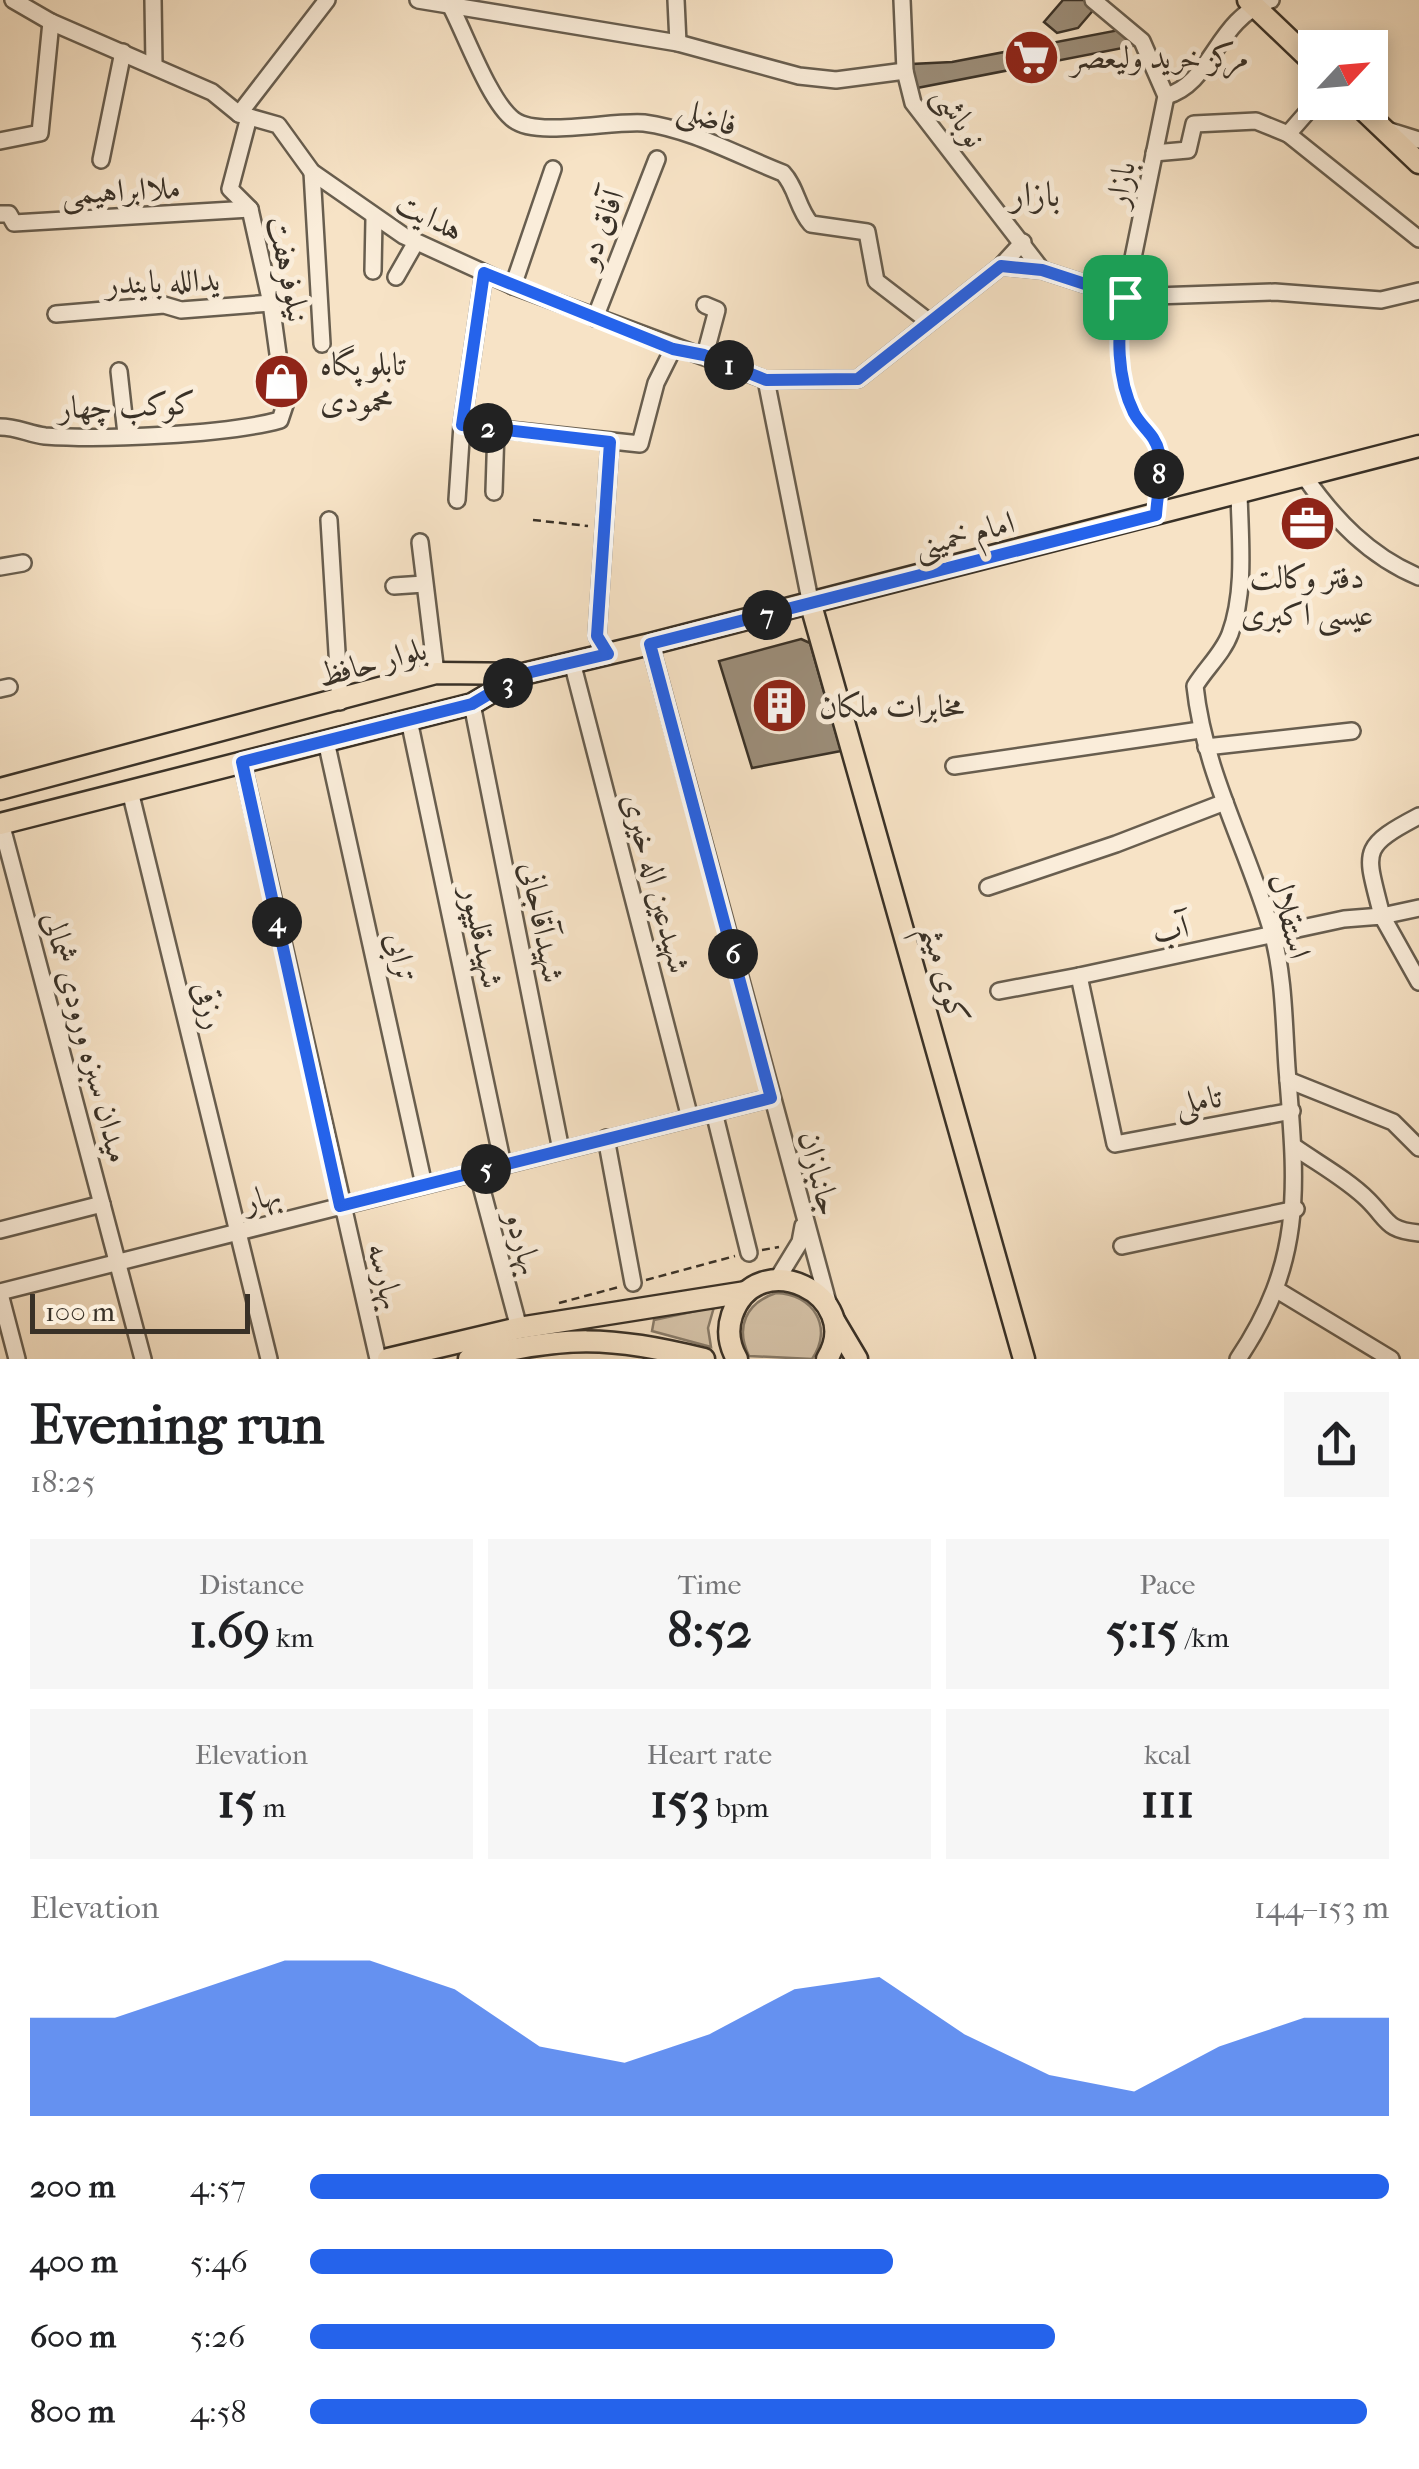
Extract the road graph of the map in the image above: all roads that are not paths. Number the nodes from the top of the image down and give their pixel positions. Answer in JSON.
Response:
{"nodes":[{"id":1,"x":13,"y":0,"type":"edge"},
{"id":2,"x":58,"y":0,"type":"edge"},
{"id":3,"x":153,"y":0,"type":"edge"},
{"id":4,"x":327,"y":0,"type":"edge"},
{"id":5,"x":418,"y":0,"type":"edge"},
{"id":6,"x":540,"y":0,"type":"edge"},
{"id":7,"x":676,"y":0,"type":"edge"},
{"id":8,"x":902,"y":0,"type":"edge"},
{"id":9,"x":1093,"y":0,"type":"edge"},
{"id":10,"x":1258,"y":2,"type":"edge"},
{"id":11,"x":450,"y":5,"type":"junction"},
{"id":12,"x":51,"y":20,"type":"junction"},
{"id":13,"x":541,"y":20,"type":"junction"},
{"id":14,"x":678,"y":43,"type":"junction"},
{"id":15,"x":1298,"y":46,"type":"edge"},
{"id":16,"x":123,"y":52,"type":"junction"},
{"id":17,"x":154,"y":65,"type":"junction"},
{"id":18,"x":905,"y":71,"type":"junction"},
{"id":19,"x":1166,"y":96,"type":"junction"},
{"id":20,"x":244,"y":116,"type":"junction"},
{"id":21,"x":1300,"y":120,"type":"edge"},
{"id":22,"x":1374,"y":120,"type":"edge"},
{"id":23,"x":1382,"y":128,"type":"junction"},
{"id":24,"x":1288,"y":134,"type":"junction"},
{"id":25,"x":1419,"y":140,"type":"edge"},
{"id":26,"x":0,"y":141,"type":"edge"},
{"id":27,"x":1154,"y":153,"type":"junction"},
{"id":28,"x":657,"y":159,"type":"dead end"},
{"id":29,"x":102,"y":160,"type":"dead end"},
{"id":30,"x":1419,"y":163,"type":"edge"},
{"id":31,"x":552,"y":169,"type":"dead end"},
{"id":32,"x":312,"y":172,"type":"junction"},
{"id":33,"x":250,"y":210,"type":"junction"},
{"id":34,"x":0,"y":214,"type":"edge"},
{"id":35,"x":374,"y":219,"type":"junction"},
{"id":36,"x":1419,"y":239,"type":"edge"},
{"id":37,"x":416,"y":242,"type":"junction"},
{"id":38,"x":1023,"y":242,"type":"junction"},
{"id":39,"x":1001,"y":266,"type":"junction"},
{"id":40,"x":1042,"y":270,"type":"junction"},
{"id":41,"x":373,"y":271,"type":"dead end"},
{"id":42,"x":484,"y":273,"type":"junction"},
{"id":43,"x":396,"y":277,"type":"dead end"},
{"id":44,"x":513,"y":286,"type":"junction"},
{"id":45,"x":1419,"y":291,"type":"edge"},
{"id":46,"x":1125,"y":297,"type":"junction"},
{"id":47,"x":271,"y":304,"type":"junction"},
{"id":48,"x":705,"y":305,"type":"dead end"},
{"id":49,"x":56,"y":314,"type":"dead end"},
{"id":50,"x":595,"y":318,"type":"junction"},
{"id":51,"x":928,"y":321,"type":"junction"},
{"id":52,"x":322,"y":344,"type":"dead end"},
{"id":53,"x":673,"y":349,"type":"junction"},
{"id":54,"x":704,"y":355,"type":"junction"},
{"id":55,"x":119,"y":372,"type":"dead end"},
{"id":56,"x":766,"y":380,"type":"junction"},
{"id":57,"x":462,"y":425,"type":"junction"},
{"id":58,"x":259,"y":426,"type":"joint"},
{"id":59,"x":0,"y":427,"type":"edge"},
{"id":60,"x":496,"y":428,"type":"junction"},
{"id":61,"x":126,"y":434,"type":"junction"},
{"id":62,"x":610,"y":442,"type":"junction"},
{"id":63,"x":1419,"y":446,"type":"edge"},
{"id":64,"x":1304,"y":476,"type":"junction"},
{"id":65,"x":494,"y":492,"type":"dead end"},
{"id":66,"x":1238,"y":494,"type":"junction"},
{"id":67,"x":457,"y":500,"type":"dead end"},
{"id":68,"x":328,"y":520,"type":"dead end"},
{"id":69,"x":420,"y":542,"type":"dead end"},
{"id":70,"x":23,"y":563,"type":"dead end"},
{"id":71,"x":0,"y":567,"type":"edge"},
{"id":72,"x":1419,"y":577,"type":"edge"},
{"id":73,"x":424,"y":584,"type":"junction"},
{"id":74,"x":394,"y":586,"type":"dead end"},
{"id":75,"x":811,"y":605,"type":"junction"},
{"id":76,"x":650,"y":644,"type":"junction"},
{"id":77,"x":608,"y":654,"type":"junction"},
{"id":78,"x":572,"y":662,"type":"junction"},
{"id":79,"x":436,"y":673,"type":"junction"},
{"id":80,"x":523,"y":674,"type":"junction"},
{"id":81,"x":340,"y":702,"type":"junction"},
{"id":82,"x":472,"y":704,"type":"junction"},
{"id":83,"x":409,"y":720,"type":"junction"},
{"id":84,"x":1200,"y":730,"type":"junction"},
{"id":85,"x":1352,"y":731,"type":"dead end"},
{"id":86,"x":326,"y":741,"type":"junction"},
{"id":87,"x":1206,"y":747,"type":"junction"},
{"id":88,"x":242,"y":762,"type":"junction"},
{"id":89,"x":954,"y":766,"type":"dead end"},
{"id":90,"x":0,"y":789,"type":"edge"},
{"id":91,"x":130,"y":791,"type":"junction"},
{"id":92,"x":1225,"y":802,"type":"junction"},
{"id":93,"x":1419,"y":816,"type":"edge"},
{"id":94,"x":1,"y":824,"type":"edge"},
{"id":95,"x":988,"y":887,"type":"dead end"},
{"id":96,"x":1419,"y":908,"type":"edge"},
{"id":97,"x":1382,"y":916,"type":"junction"},
{"id":98,"x":1272,"y":935,"type":"junction"},
{"id":99,"x":1080,"y":976,"type":"junction"},
{"id":100,"x":1419,"y":982,"type":"edge"},
{"id":101,"x":999,"y":991,"type":"dead end"},
{"id":102,"x":1288,"y":1080,"type":"junction"},
{"id":103,"x":771,"y":1098,"type":"junction"},
{"id":104,"x":1292,"y":1111,"type":"junction"},
{"id":105,"x":714,"y":1112,"type":"junction"},
{"id":106,"x":690,"y":1118,"type":"junction"},
{"id":107,"x":606,"y":1138,"type":"junction"},
{"id":108,"x":1296,"y":1148,"type":"junction"},
{"id":109,"x":1419,"y":1148,"type":"edge"},
{"id":110,"x":561,"y":1150,"type":"junction"},
{"id":111,"x":502,"y":1165,"type":"junction"},
{"id":112,"x":477,"y":1171,"type":"junction"},
{"id":113,"x":424,"y":1185,"type":"junction"},
{"id":114,"x":102,"y":1204,"type":"junction"},
{"id":115,"x":340,"y":1206,"type":"junction"},
{"id":116,"x":1296,"y":1209,"type":"junction"},
{"id":117,"x":804,"y":1222,"type":"junction"},
{"id":118,"x":0,"y":1230,"type":"edge"},
{"id":119,"x":238,"y":1232,"type":"junction"},
{"id":120,"x":1419,"y":1233,"type":"edge"},
{"id":121,"x":1122,"y":1246,"type":"dead end"},
{"id":122,"x":749,"y":1254,"type":"road end"},
{"id":123,"x":119,"y":1265,"type":"junction"},
{"id":124,"x":778,"y":1278,"type":"junction"},
{"id":125,"x":633,"y":1283,"type":"road end"},
{"id":126,"x":1277,"y":1290,"type":"junction"},
{"id":127,"x":746,"y":1292,"type":"junction"},
{"id":128,"x":0,"y":1293,"type":"edge"},
{"id":129,"x":832,"y":1316,"type":"junction"},
{"id":130,"x":524,"y":1344,"type":"edge"},
{"id":131,"x":16,"y":1359,"type":"edge"},
{"id":132,"x":143,"y":1359,"type":"edge"},
{"id":133,"x":269,"y":1359,"type":"edge"},
{"id":134,"x":378,"y":1359,"type":"edge"},
{"id":135,"x":388,"y":1359,"type":"edge"},
{"id":136,"x":469,"y":1359,"type":"edge"},
{"id":137,"x":704,"y":1359,"type":"edge"},
{"id":138,"x":737,"y":1359,"type":"edge"},
{"id":139,"x":826,"y":1359,"type":"edge"},
{"id":140,"x":857,"y":1359,"type":"edge"},
{"id":141,"x":1024,"y":1359,"type":"edge"},
{"id":142,"x":1238,"y":1359,"type":"edge"},
{"id":143,"x":1390,"y":1359,"type":"edge"}],
"edges":[{"from":1,"to":12,"type":"street","name":"هدایت"},
{"from":2,"to":12,"type":"street"},
{"from":3,"to":17,"type":"street"},
{"from":4,"to":20,"type":"street"},
{"from":5,"to":11,"type":"street"},
{"from":6,"to":13,"type":"street"},
{"from":7,"to":14,"type":"street"},
{"from":8,"to":18,"type":"street","name":"نوباشی"},
{"from":9,"to":19,"type":"street"},
{"from":10,"to":15,"type":"main road"},
{"from":10,"to":19,"type":"street"},
{"from":11,"to":13,"type":"street"},
{"from":11,"to":51,"type":"street","name":"فاضلی"},
{"from":12,"to":16,"type":"street","name":"هدایت"},
{"from":12,"to":26,"type":"street"},
{"from":13,"to":14,"type":"street"},
{"from":14,"to":18,"type":"street"},
{"from":16,"to":17,"type":"street","name":"هدایت"},
{"from":16,"to":29,"type":"street"},
{"from":17,"to":20,"type":"street","name":"هدایت"},
{"from":18,"to":38,"type":"street","name":"نوباشی"},
{"from":19,"to":27,"type":"street","name":"بازار"},
{"from":20,"to":32,"type":"street","name":"هدایت"},
{"from":20,"to":33,"type":"street","name":"نیلوفرهفت"},
{"from":21,"to":24,"type":"street"},
{"from":22,"to":23,"type":"main road"},
{"from":23,"to":25,"type":"street"},
{"from":23,"to":30,"type":"main road"},
{"from":24,"to":27,"type":"street"},
{"from":24,"to":36,"type":"street"},
{"from":27,"to":46,"type":"street","name":"بازار"},
{"from":28,"to":50,"type":"street","name":"آفاق دو"},
{"from":31,"to":44,"type":"street"},
{"from":32,"to":35,"type":"street","name":"هدایت"},
{"from":32,"to":52,"type":"street"},
{"from":33,"to":34,"type":"street","name":"ملاابراهیمی"},
{"from":33,"to":47,"type":"street","name":"نیلوفرهفت"},
{"from":35,"to":37,"type":"street","name":"هدایت"},
{"from":35,"to":41,"type":"street"},
{"from":37,"to":42,"type":"street","name":"هدایت"},
{"from":37,"to":43,"type":"street"},
{"from":38,"to":39,"type":"street"},
{"from":38,"to":40,"type":"street","name":"نوباشی"},
{"from":39,"to":40,"type":"street"},
{"from":39,"to":51,"type":"street"},
{"from":40,"to":46,"type":"street"},
{"from":42,"to":44,"type":"street","name":"هدایت"},
{"from":42,"to":57,"type":"street"},
{"from":44,"to":50,"type":"street","name":"هدایت"},
{"from":45,"to":46,"type":"street"},
{"from":47,"to":49,"type":"street","name":"یدالله بایندر"},
{"from":47,"to":58,"type":"street","name":"نیلوفرهفت"},
{"from":48,"to":54,"type":"street"},
{"from":50,"to":53,"type":"street","name":"هدایت"},
{"from":51,"to":56,"type":"street"},
{"from":53,"to":54,"type":"street","name":"هدایت"},
{"from":53,"to":62,"type":"street"},
{"from":54,"to":56,"type":"street","name":"هدایت"},
{"from":55,"to":61,"type":"street"},
{"from":56,"to":75,"type":"street"},
{"from":57,"to":60,"type":"street"},
{"from":57,"to":67,"type":"street"},
{"from":58,"to":61,"type":"street","name":"کوکب چهار"},
{"from":59,"to":61,"type":"street","name":"کوکب چهار"},
{"from":60,"to":62,"type":"street"},
{"from":60,"to":65,"type":"street"},
{"from":62,"to":77,"type":"street"},
{"from":63,"to":64,"type":"main road","name":"امام خمینی"},
{"from":64,"to":66,"type":"main road","name":"امام خمینی"},
{"from":64,"to":72,"type":"street"},
{"from":66,"to":75,"type":"main road","name":"امام خمینی"},
{"from":66,"to":84,"type":"street","name":"استقلال"},
{"from":68,"to":81,"type":"street"},
{"from":69,"to":73,"type":"street"},
{"from":70,"to":71,"type":"street"},
{"from":73,"to":74,"type":"street"},
{"from":73,"to":79,"type":"street"},
{"from":75,"to":76,"type":"main road","name":"امام خمینی"},
{"from":75,"to":141,"type":"main road","name":"کوی میثم"},
{"from":76,"to":77,"type":"main road","name":"امام خمینی"},
{"from":76,"to":103,"type":"street","name":"جانبازان"},
{"from":77,"to":78,"type":"main road","name":"امام خمینی"},
{"from":78,"to":80,"type":"main road","name":"امام خمینی"},
{"from":78,"to":106,"type":"street","name":"شهیدعین اله خیری"},
{"from":79,"to":80,"type":"main road","name":"بلوار حافظ"},
{"from":79,"to":81,"type":"main road","name":"بلوار حافظ"},
{"from":80,"to":82,"type":"main road","name":"بلوار حافظ"},
{"from":81,"to":90,"type":"main road","name":"بلوار حافظ"},
{"from":82,"to":83,"type":"main road","name":"بلوار حافظ"},
{"from":82,"to":110,"type":"street","name":"شهیدآقاجانی"},
{"from":83,"to":86,"type":"main road","name":"بلوار حافظ"},
{"from":83,"to":111,"type":"street","name":"شهیدقلیپور"},
{"from":84,"to":87,"type":"street","name":"استقلال"},
{"from":84,"to":89,"type":"street"},
{"from":85,"to":87,"type":"street"},
{"from":86,"to":88,"type":"main road","name":"بلوار حافظ"},
{"from":86,"to":113,"type":"street","name":"ترابی"},
{"from":87,"to":92,"type":"street","name":"استقلال"},
{"from":88,"to":91,"type":"main road","name":"بلوار حافظ"},
{"from":88,"to":115,"type":"street","name":"بهارسه"},
{"from":91,"to":94,"type":"main road","name":"بلوار حافظ"},
{"from":91,"to":119,"type":"street","name":"رزقی"},
{"from":92,"to":95,"type":"street"},
{"from":92,"to":98,"type":"street","name":"استقلال"},
{"from":93,"to":97,"type":"street"},
{"from":94,"to":114,"type":"street","name":"میدان سبزه ورودی شمالی"},
{"from":96,"to":97,"type":"street","name":"آب"},
{"from":97,"to":98,"type":"street","name":"آب"},
{"from":97,"to":100,"type":"street"},
{"from":98,"to":99,"type":"street","name":"آب"},
{"from":98,"to":102,"type":"street","name":"استقلال"},
{"from":99,"to":101,"type":"street","name":"آب"},
{"from":99,"to":104,"type":"street","name":"تاملی"},
{"from":102,"to":104,"type":"street","name":"استقلال"},
{"from":102,"to":109,"type":"street"},
{"from":103,"to":105,"type":"street","name":"بهار"},
{"from":103,"to":117,"type":"street","name":"جانبازان"},
{"from":104,"to":108,"type":"street","name":"استقلال"},
{"from":105,"to":106,"type":"street","name":"بهار"},
{"from":105,"to":122,"type":"street"},
{"from":106,"to":107,"type":"street","name":"بهار"},
{"from":107,"to":110,"type":"street","name":"بهار"},
{"from":107,"to":125,"type":"street"},
{"from":108,"to":116,"type":"street","name":"استقلال"},
{"from":108,"to":120,"type":"street"},
{"from":110,"to":111,"type":"street","name":"بهار"},
{"from":111,"to":112,"type":"street","name":"بهار"},
{"from":112,"to":113,"type":"street","name":"بهار"},
{"from":112,"to":130,"type":"street","name":"بهاردو"},
{"from":113,"to":115,"type":"street","name":"بهار"},
{"from":114,"to":118,"type":"street"},
{"from":114,"to":123,"type":"street","name":"میدان سبزه ورودی شمالی"},
{"from":115,"to":119,"type":"street","name":"بهار"},
{"from":115,"to":134,"type":"street","name":"بهارسه"},
{"from":116,"to":121,"type":"street"},
{"from":116,"to":126,"type":"street","name":"استقلال"},
{"from":117,"to":124,"type":"street"},
{"from":117,"to":129,"type":"street","name":"جانبازان"},
{"from":119,"to":123,"type":"street","name":"بهار"},
{"from":119,"to":133,"type":"street","name":"رزقی"},
{"from":123,"to":128,"type":"street","name":"بهار"},
{"from":123,"to":132,"type":"street","name":"میدان سبزه ورودی شمالی"},
{"from":124,"to":127,"type":"main road"},
{"from":124,"to":129,"type":"main road"},
{"from":126,"to":142,"type":"street","name":"استقلال"},
{"from":126,"to":143,"type":"street"},
{"from":127,"to":130,"type":"main road"},
{"from":127,"to":138,"type":"main road"},
{"from":128,"to":131,"type":"street"},
{"from":129,"to":139,"type":"main road"},
{"from":129,"to":140,"type":"main road"},
{"from":130,"to":135,"type":"main road"},
{"from":130,"to":136,"type":"main road"},
{"from":130,"to":137,"type":"main road"}]}
